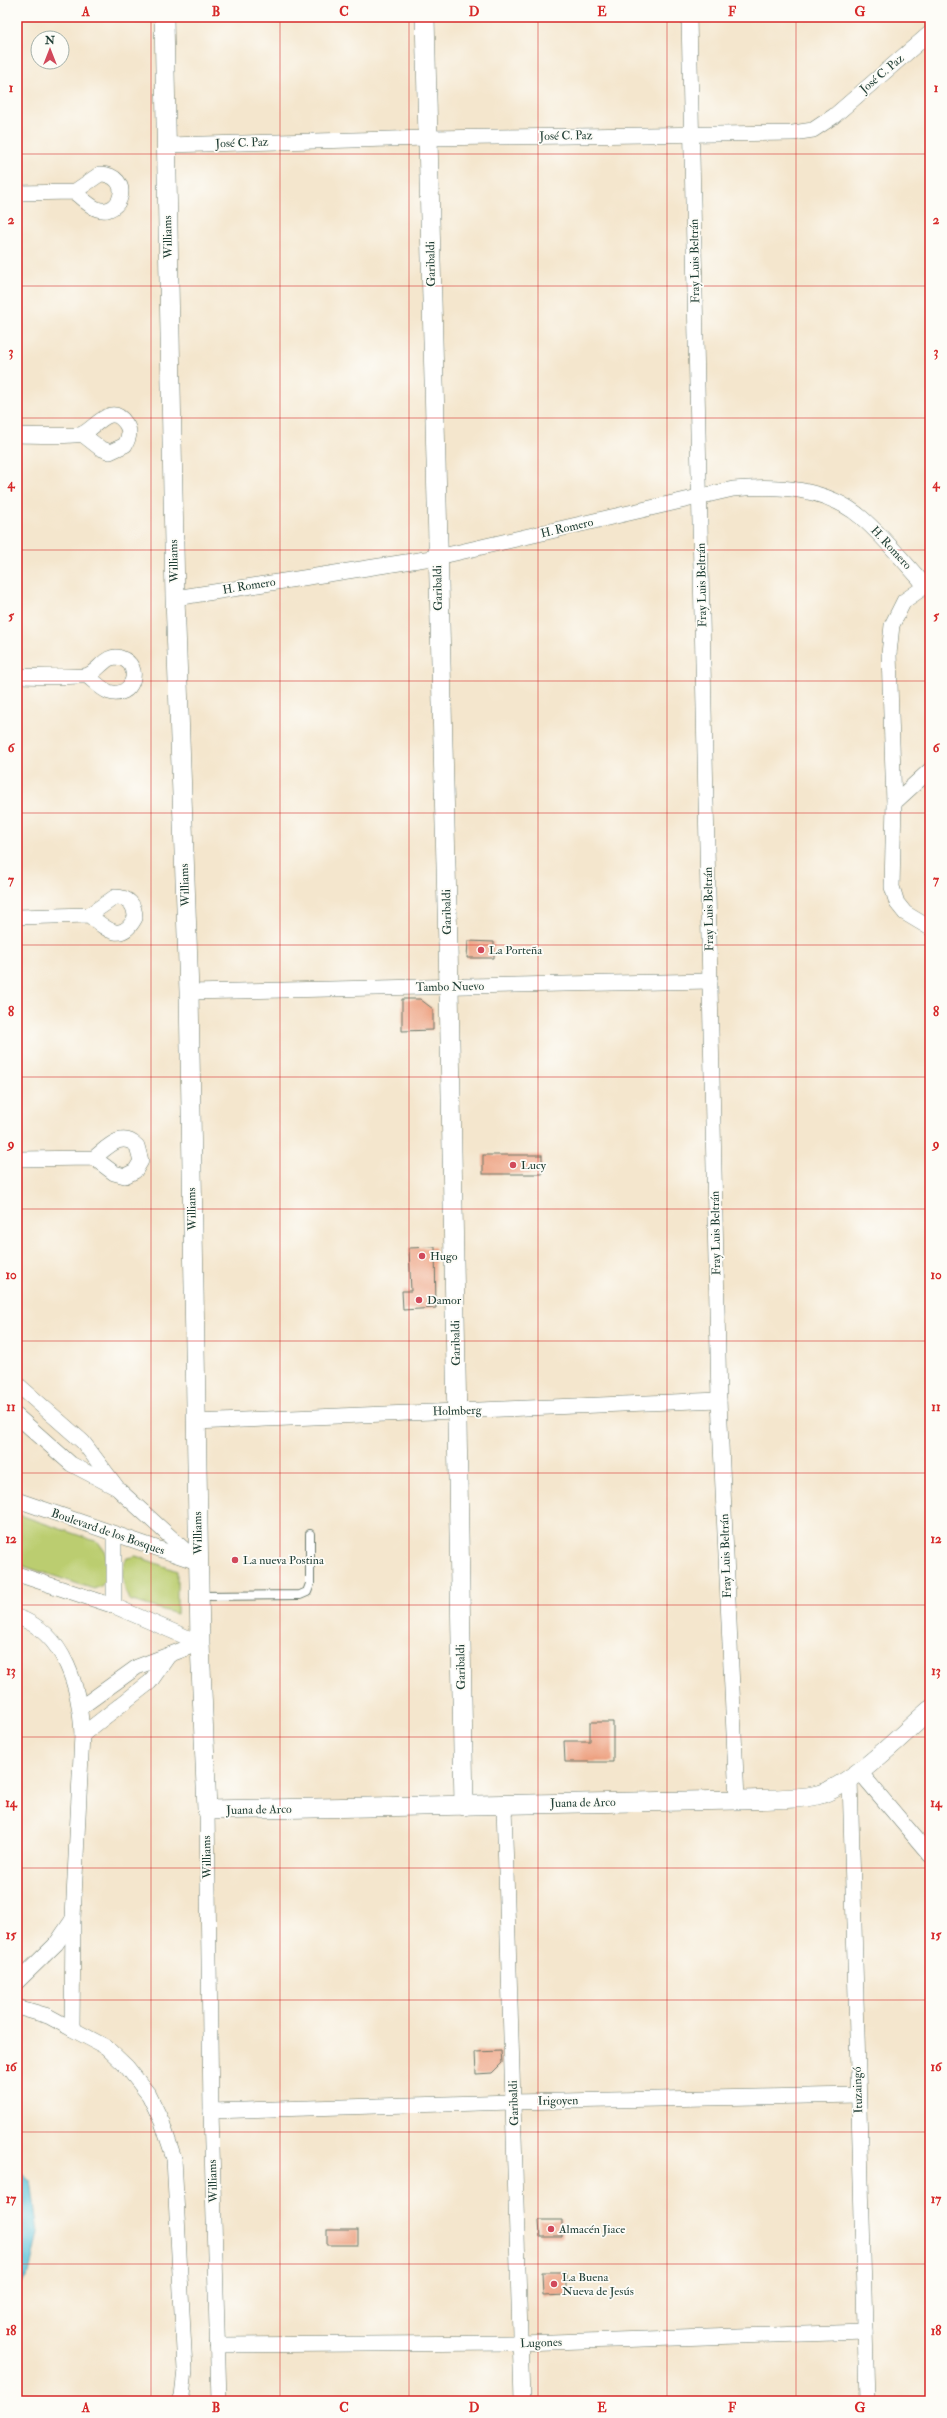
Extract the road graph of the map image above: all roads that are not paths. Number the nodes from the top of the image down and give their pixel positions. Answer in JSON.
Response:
{"nodes":[{"id":1,"x":164,"y":17,"type":"edge"},
{"id":2,"x":425,"y":17,"type":"edge"},
{"id":3,"x":689,"y":17,"type":"edge"},
{"id":4,"x":930,"y":34,"type":"edge"},
{"id":5,"x":692,"y":135,"type":"junction"},
{"id":6,"x":428,"y":138,"type":"junction"},
{"id":7,"x":167,"y":146,"type":"junction"},
{"id":8,"x":74,"y":192,"type":"dead end"},
{"id":9,"x":17,"y":193,"type":"edge"},
{"id":10,"x":82,"y":434,"type":"dead end"},
{"id":11,"x":17,"y":435,"type":"edge"},
{"id":12,"x":700,"y":497,"type":"junction"},
{"id":13,"x":438,"y":557,"type":"junction"},
{"id":14,"x":928,"y":584,"type":"edge"},
{"id":15,"x":175,"y":598,"type":"junction"},
{"id":16,"x":17,"y":676,"type":"edge"},
{"id":17,"x":87,"y":676,"type":"dead end"},
{"id":18,"x":930,"y":770,"type":"edge"},
{"id":19,"x":894,"y":803,"type":"junction"},
{"id":20,"x":89,"y":915,"type":"dead end"},
{"id":21,"x":17,"y":917,"type":"edge"},
{"id":22,"x":930,"y":928,"type":"edge"},
{"id":23,"x":710,"y":981,"type":"junction"},
{"id":24,"x":449,"y":987,"type":"junction"},
{"id":25,"x":189,"y":992,"type":"junction"},
{"id":26,"x":94,"y":1158,"type":"dead end"},
{"id":27,"x":17,"y":1159,"type":"edge"},
{"id":28,"x":17,"y":1384,"type":"edge"},
{"id":29,"x":719,"y":1400,"type":"junction"},
{"id":30,"x":457,"y":1411,"type":"junction"},
{"id":31,"x":17,"y":1416,"type":"edge"},
{"id":32,"x":195,"y":1422,"type":"junction"},
{"id":33,"x":119,"y":1490,"type":"junction"},
{"id":34,"x":17,"y":1500,"type":"edge"},
{"id":35,"x":114,"y":1534,"type":"junction"},
{"id":36,"x":310,"y":1534,"type":"dead end"},
{"id":37,"x":198,"y":1563,"type":"junction"},
{"id":38,"x":17,"y":1574,"type":"edge"},
{"id":39,"x":199,"y":1596,"type":"junction"},
{"id":40,"x":114,"y":1606,"type":"junction"},
{"id":41,"x":17,"y":1617,"type":"edge"},
{"id":42,"x":200,"y":1643,"type":"junction"},
{"id":43,"x":169,"y":1655,"type":"junction"},
{"id":44,"x":80,"y":1708,"type":"junction"},
{"id":45,"x":930,"y":1710,"type":"edge"},
{"id":46,"x":82,"y":1735,"type":"junction"},
{"id":47,"x":855,"y":1775,"type":"junction"},
{"id":48,"x":737,"y":1800,"type":"junction"},
{"id":49,"x":504,"y":1805,"type":"junction"},
{"id":50,"x":464,"y":1806,"type":"junction"},
{"id":51,"x":206,"y":1810,"type":"junction"},
{"id":52,"x":930,"y":1855,"type":"edge"},
{"id":53,"x":73,"y":1918,"type":"junction"},
{"id":54,"x":17,"y":1982,"type":"edge"},
{"id":55,"x":17,"y":2006,"type":"edge"},
{"id":56,"x":72,"y":2029,"type":"junction"},
{"id":57,"x":858,"y":2095,"type":"junction"},
{"id":58,"x":514,"y":2102,"type":"junction"},
{"id":59,"x":211,"y":2111,"type":"junction"},
{"id":60,"x":865,"y":2332,"type":"junction"},
{"id":61,"x":521,"y":2343,"type":"junction"},
{"id":62,"x":218,"y":2345,"type":"junction"},
{"id":63,"x":180,"y":2401,"type":"edge"},
{"id":64,"x":219,"y":2401,"type":"edge"},
{"id":65,"x":522,"y":2401,"type":"edge"},
{"id":66,"x":867,"y":2401,"type":"edge"}],
"edges":[{"from":1,"to":7,"type":"street","name":"Williams"},
{"from":2,"to":6,"type":"street","name":"Garibaldi"},
{"from":3,"to":5,"type":"street","name":"Fray Luis Beltrán"},
{"from":4,"to":5,"type":"street","name":"José C. Paz"},
{"from":5,"to":6,"type":"street","name":"José C. Paz"},
{"from":5,"to":12,"type":"street","name":"Fray Luis Beltrán"},
{"from":6,"to":7,"type":"street","name":"José C. Paz"},
{"from":6,"to":13,"type":"street","name":"Garibaldi"},
{"from":7,"to":15,"type":"street","name":"Williams"},
{"from":8,"to":9,"type":"street"},
{"from":10,"to":11,"type":"street"},
{"from":12,"to":13,"type":"street","name":"H. Romero"},
{"from":12,"to":14,"type":"street","name":"H. Romero"},
{"from":12,"to":23,"type":"street","name":"Fray Luis Beltrán"},
{"from":13,"to":15,"type":"street","name":"H. Romero"},
{"from":13,"to":24,"type":"street","name":"Garibaldi"},
{"from":14,"to":19,"type":"street"},
{"from":15,"to":25,"type":"street","name":"Williams"},
{"from":16,"to":17,"type":"street"},
{"from":18,"to":19,"type":"street"},
{"from":19,"to":22,"type":"street"},
{"from":20,"to":21,"type":"street"},
{"from":23,"to":24,"type":"street","name":"Tambo Nuevo"},
{"from":23,"to":29,"type":"street","name":"Fray Luis Beltrán"},
{"from":24,"to":25,"type":"street","name":"Tambo Nuevo"},
{"from":24,"to":30,"type":"street","name":"Garibaldi"},
{"from":25,"to":32,"type":"street","name":"Williams"},
{"from":26,"to":27,"type":"street"},
{"from":28,"to":33,"type":"street"},
{"from":29,"to":30,"type":"street","name":"Holmberg"},
{"from":29,"to":48,"type":"street","name":"Fray Luis Beltrán"},
{"from":30,"to":32,"type":"street","name":"Holmberg"},
{"from":30,"to":50,"type":"street","name":"Garibaldi"},
{"from":31,"to":33,"type":"street"},
{"from":32,"to":37,"type":"street","name":"Williams"},
{"from":33,"to":37,"type":"street"},
{"from":34,"to":35,"type":"street","name":"Boulevard de los Bosques"},
{"from":35,"to":37,"type":"street","name":"Boulevard de los Bosques"},
{"from":35,"to":40,"type":"street"},
{"from":36,"to":39,"type":"lane"},
{"from":37,"to":39,"type":"street","name":"Williams"},
{"from":38,"to":40,"type":"street"},
{"from":39,"to":42,"type":"street","name":"Williams"},
{"from":40,"to":42,"type":"street"},
{"from":41,"to":44,"type":"street"},
{"from":42,"to":43,"type":"street"},
{"from":42,"to":51,"type":"street","name":"Williams"},
{"from":43,"to":44,"type":"street"},
{"from":43,"to":46,"type":"street"},
{"from":44,"to":46,"type":"street"},
{"from":45,"to":47,"type":"street","name":"Juana de Arco"},
{"from":46,"to":53,"type":"street"},
{"from":47,"to":48,"type":"street","name":"Juana de Arco"},
{"from":47,"to":52,"type":"street"},
{"from":47,"to":57,"type":"street","name":"Ituzaingó"},
{"from":48,"to":49,"type":"street","name":"Juana de Arco"},
{"from":49,"to":50,"type":"street","name":"Juana de Arco"},
{"from":49,"to":58,"type":"street","name":"Garibaldi"},
{"from":50,"to":51,"type":"street","name":"Juana de Arco"},
{"from":51,"to":59,"type":"street","name":"Williams"},
{"from":53,"to":54,"type":"street"},
{"from":53,"to":56,"type":"street"},
{"from":55,"to":56,"type":"street"},
{"from":56,"to":63,"type":"street"},
{"from":57,"to":58,"type":"street","name":"Irigoyen"},
{"from":57,"to":60,"type":"street","name":"Ituzaingó"},
{"from":58,"to":59,"type":"street","name":"Irigoyen"},
{"from":58,"to":61,"type":"street","name":"Garibaldi"},
{"from":59,"to":62,"type":"street","name":"Williams"},
{"from":60,"to":61,"type":"street","name":"Lugones"},
{"from":60,"to":66,"type":"street","name":"Ituzaingó"},
{"from":61,"to":62,"type":"street","name":"Lugones"},
{"from":61,"to":65,"type":"street","name":"Garibaldi"},
{"from":62,"to":64,"type":"street","name":"Williams"}]}
